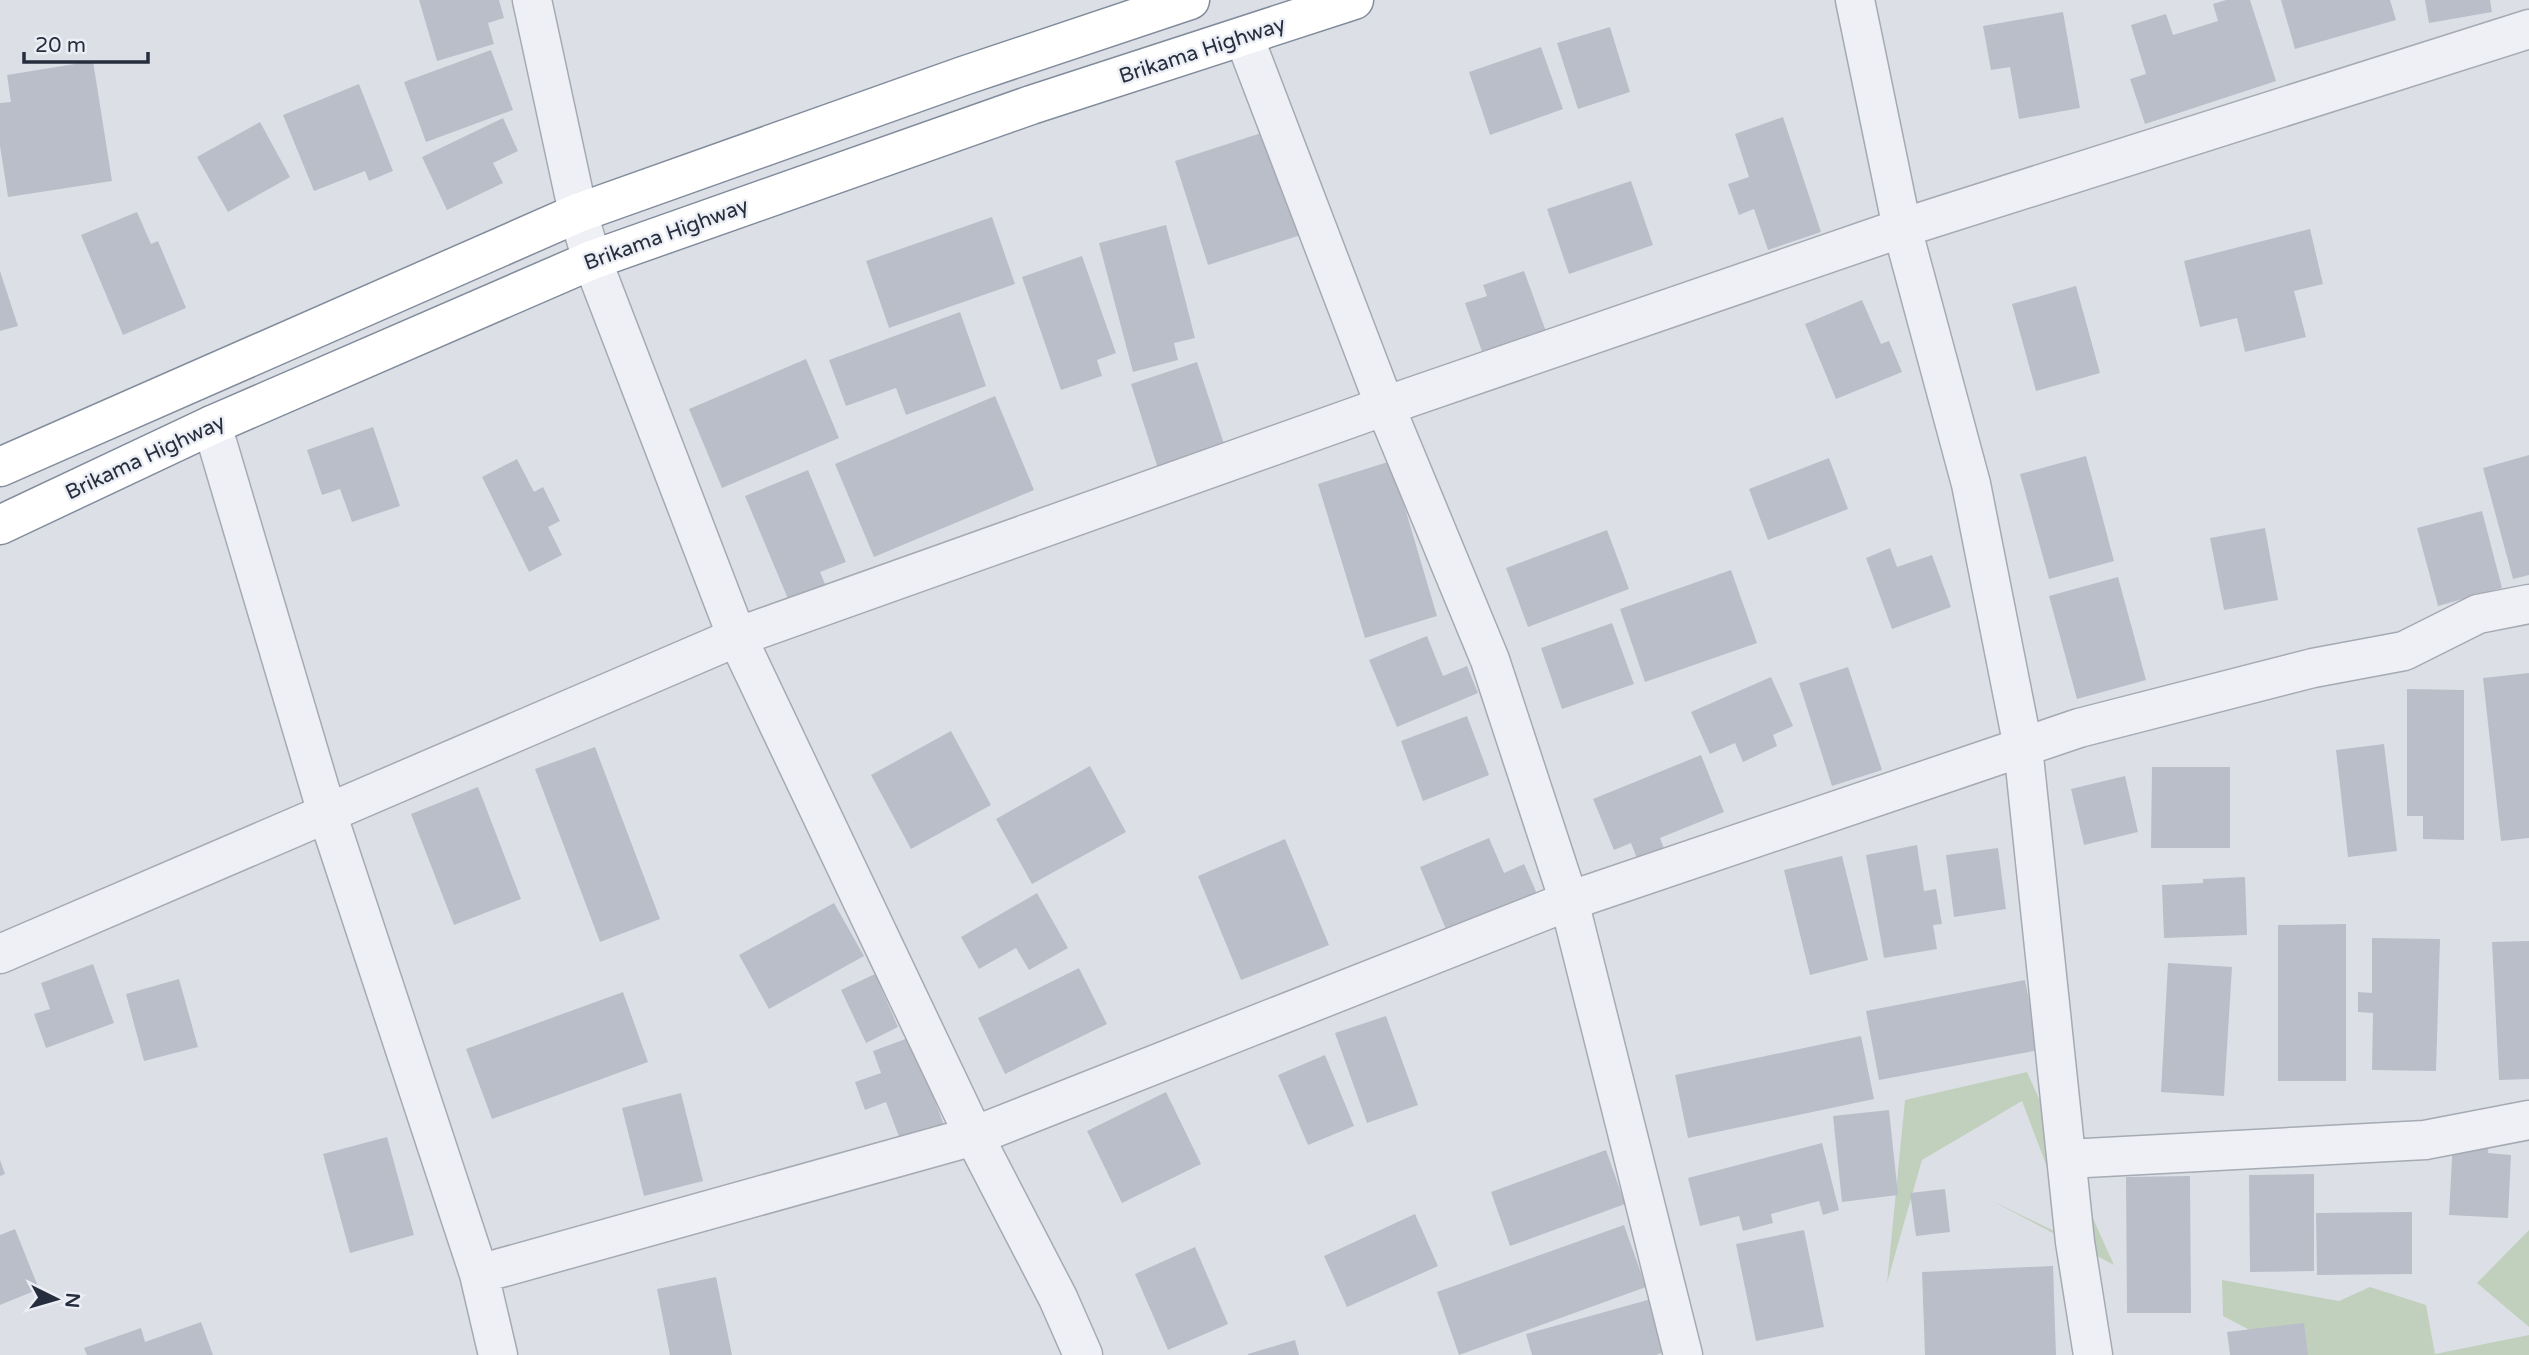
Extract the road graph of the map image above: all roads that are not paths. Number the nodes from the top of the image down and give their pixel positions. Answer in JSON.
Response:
{"nodes":[{"id":1,"x":532,"y":0,"type":"edge"},
{"id":2,"x":1190,"y":0,"type":"edge"},
{"id":3,"x":1354,"y":0,"type":"edge"},
{"id":4,"x":1855,"y":0,"type":"edge"},
{"id":5,"x":2529,"y":29,"type":"edge"},
{"id":6,"x":1244,"y":37,"type":"junction"},
{"id":7,"x":578,"y":213,"type":"junction"},
{"id":8,"x":1902,"y":228,"type":"junction"},
{"id":9,"x":592,"y":260,"type":"junction"},
{"id":10,"x":1385,"y":407,"type":"junction"},
{"id":11,"x":212,"y":425,"type":"junction"},
{"id":12,"x":0,"y":467,"type":"edge"},
{"id":13,"x":0,"y":524,"type":"edge"},
{"id":14,"x":2529,"y":604,"type":"edge"},
{"id":15,"x":737,"y":637,"type":"junction"},
{"id":16,"x":2023,"y":747,"type":"junction"},
{"id":17,"x":327,"y":813,"type":"junction"},
{"id":18,"x":1569,"y":901,"type":"junction"},
{"id":19,"x":0,"y":954,"type":"edge"},
{"id":20,"x":2529,"y":1120,"type":"edge"},
{"id":21,"x":974,"y":1136,"type":"junction"},
{"id":22,"x":2067,"y":1159,"type":"junction"},
{"id":23,"x":479,"y":1274,"type":"junction"},
{"id":24,"x":498,"y":1355,"type":"edge"},
{"id":25,"x":1083,"y":1355,"type":"edge"},
{"id":26,"x":1684,"y":1355,"type":"edge"},
{"id":27,"x":2093,"y":1355,"type":"edge"}],
"edges":[{"from":1,"to":7,"type":"street"},
{"from":2,"to":7,"type":"highway"},
{"from":3,"to":6,"type":"highway","name":"Brikama Highway"},
{"from":4,"to":8,"type":"street"},
{"from":5,"to":8,"type":"street"},
{"from":6,"to":9,"type":"highway","name":"Brikama Highway"},
{"from":6,"to":10,"type":"street"},
{"from":7,"to":9,"type":"street"},
{"from":7,"to":12,"type":"highway"},
{"from":8,"to":10,"type":"street"},
{"from":8,"to":16,"type":"street"},
{"from":9,"to":11,"type":"highway","name":"Brikama Highway"},
{"from":9,"to":15,"type":"street"},
{"from":10,"to":15,"type":"street"},
{"from":10,"to":18,"type":"street"},
{"from":11,"to":13,"type":"highway","name":"Brikama Highway"},
{"from":11,"to":17,"type":"street"},
{"from":14,"to":16,"type":"street"},
{"from":15,"to":17,"type":"street"},
{"from":15,"to":21,"type":"street"},
{"from":16,"to":18,"type":"street"},
{"from":16,"to":22,"type":"street"},
{"from":17,"to":19,"type":"street"},
{"from":17,"to":23,"type":"street"},
{"from":18,"to":21,"type":"street"},
{"from":18,"to":26,"type":"street"},
{"from":20,"to":22,"type":"street"},
{"from":21,"to":23,"type":"street"},
{"from":21,"to":25,"type":"street"},
{"from":22,"to":27,"type":"street"},
{"from":23,"to":24,"type":"street"}]}
